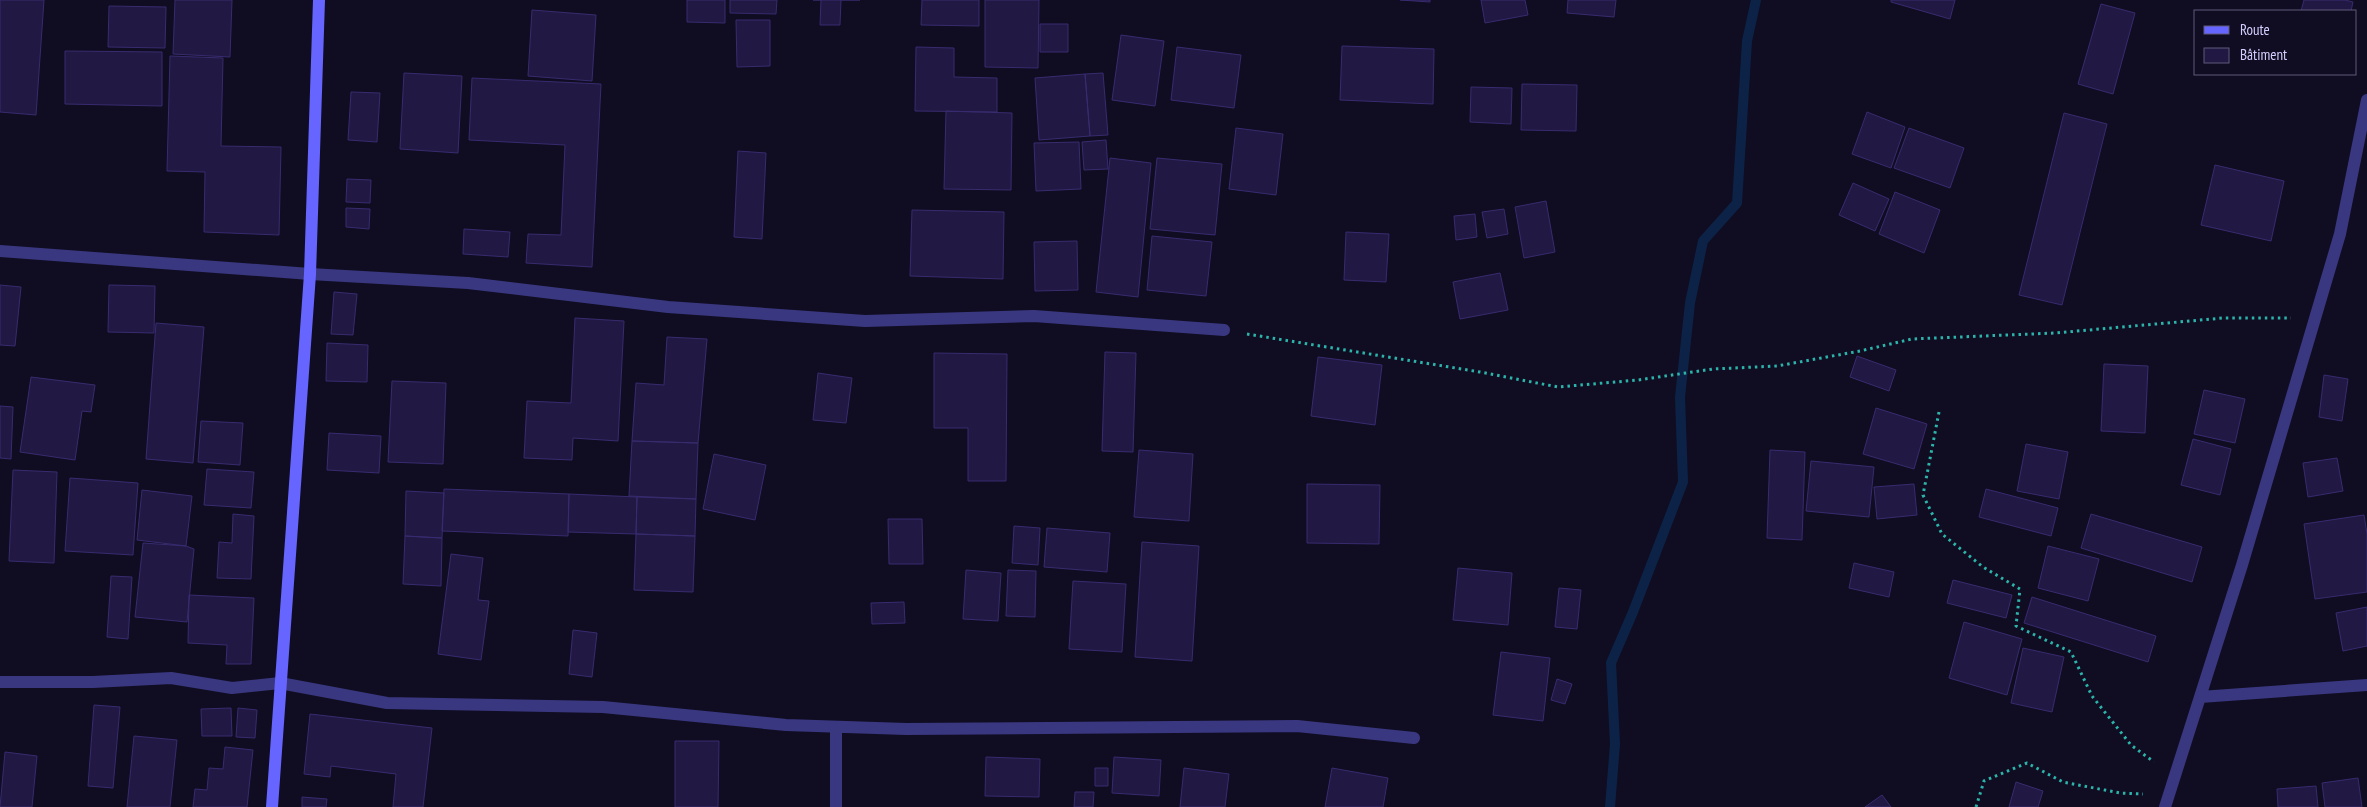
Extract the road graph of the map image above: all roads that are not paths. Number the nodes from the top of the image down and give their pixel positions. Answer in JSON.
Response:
{"nodes":[{"id":1,"x":319,"y":0,"type":"edge"},
{"id":2,"x":2367,"y":100,"type":"edge"},
{"id":3,"x":0,"y":251,"type":"edge"},
{"id":4,"x":310,"y":274,"type":"junction"},
{"id":5,"x":1224,"y":330,"type":"road end"},
{"id":6,"x":0,"y":682,"type":"edge"},
{"id":7,"x":280,"y":683,"type":"junction"},
{"id":8,"x":2367,"y":686,"type":"edge"},
{"id":9,"x":2200,"y":697,"type":"junction"},
{"id":10,"x":836,"y":727,"type":"junction"},
{"id":11,"x":1414,"y":738,"type":"dead end"},
{"id":12,"x":272,"y":807,"type":"edge"},
{"id":13,"x":836,"y":807,"type":"edge"},
{"id":14,"x":2165,"y":807,"type":"edge"}],
"edges":[{"from":1,"to":4,"type":"street"},
{"from":2,"to":9,"type":"street"},
{"from":3,"to":4,"type":"street"},
{"from":4,"to":5,"type":"street"},
{"from":4,"to":7,"type":"street"},
{"from":6,"to":7,"type":"street"},
{"from":7,"to":10,"type":"street"},
{"from":7,"to":12,"type":"street"},
{"from":8,"to":9,"type":"street"},
{"from":9,"to":14,"type":"street"},
{"from":10,"to":11,"type":"street"},
{"from":10,"to":13,"type":"street"}]}
